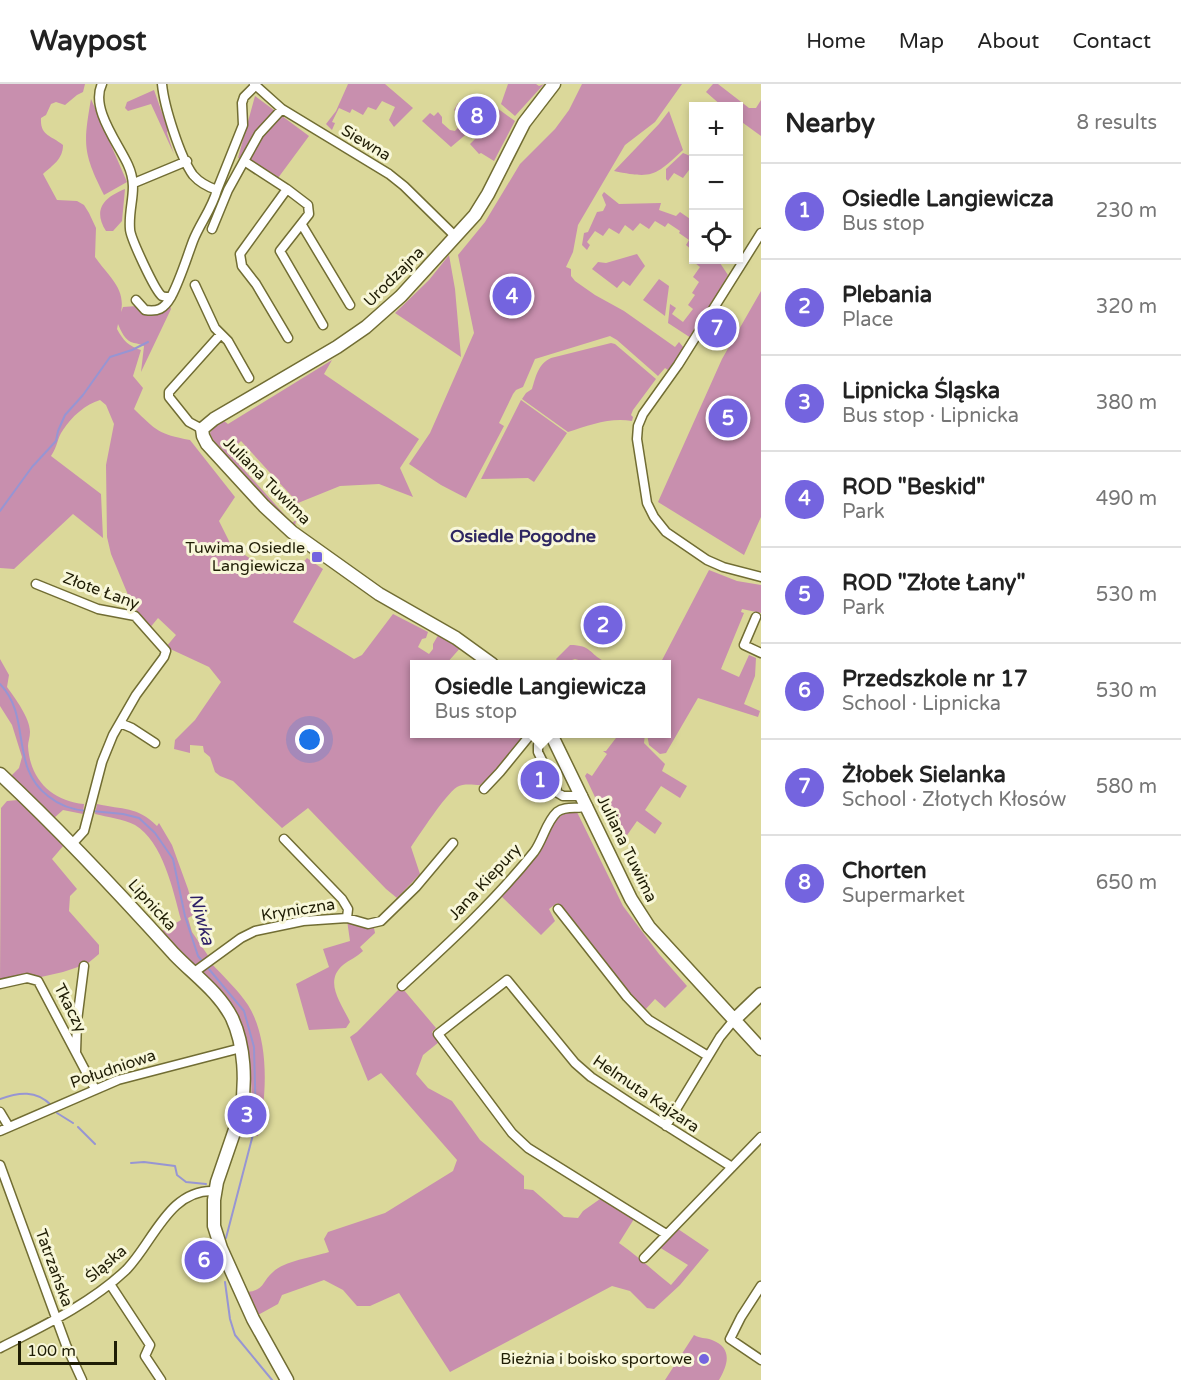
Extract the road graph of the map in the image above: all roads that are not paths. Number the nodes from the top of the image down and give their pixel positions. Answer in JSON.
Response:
{"nodes":[{"id":1,"x":102,"y":84,"type":"edge"},
{"id":2,"x":162,"y":84,"type":"edge"},
{"id":3,"x":554,"y":84,"type":"edge"},
{"id":4,"x":255,"y":85,"type":"edge"},
{"id":5,"x":282,"y":109,"type":"junction"},
{"id":6,"x":187,"y":161,"type":"junction"},
{"id":7,"x":244,"y":161,"type":"junction"},
{"id":8,"x":134,"y":183,"type":"junction"},
{"id":9,"x":287,"y":189,"type":"junction"},
{"id":10,"x":217,"y":190,"type":"junction"},
{"id":11,"x":302,"y":225,"type":"junction"},
{"id":12,"x":212,"y":229,"type":"dead end"},
{"id":13,"x":761,"y":233,"type":"edge"},
{"id":14,"x":456,"y":237,"type":"junction"},
{"id":15,"x":195,"y":285,"type":"dead end"},
{"id":16,"x":171,"y":297,"type":"junction"},
{"id":17,"x":136,"y":300,"type":"dead end"},
{"id":18,"x":350,"y":304,"type":"dead end"},
{"id":19,"x":323,"y":325,"type":"dead end"},
{"id":20,"x":220,"y":335,"type":"junction"},
{"id":21,"x":288,"y":338,"type":"dead end"},
{"id":22,"x":249,"y":378,"type":"dead end"},
{"id":23,"x":203,"y":433,"type":"junction"},
{"id":24,"x":761,"y":577,"type":"edge"},
{"id":25,"x":36,"y":584,"type":"dead end"},
{"id":26,"x":756,"y":617,"type":"dead end"},
{"id":27,"x":761,"y":653,"type":"edge"},
{"id":28,"x":486,"y":660,"type":"edge"},
{"id":29,"x":120,"y":723,"type":"junction"},
{"id":30,"x":528,"y":738,"type":"edge"},
{"id":31,"x":545,"y":738,"type":"edge"},
{"id":32,"x":551,"y":738,"type":"edge"},
{"id":33,"x":155,"y":742,"type":"dead end"},
{"id":34,"x":0,"y":774,"type":"edge"},
{"id":35,"x":484,"y":789,"type":"dead end"},
{"id":36,"x":585,"y":801,"type":"junction"},
{"id":37,"x":284,"y":839,"type":"dead end"},
{"id":38,"x":453,"y":843,"type":"dead end"},
{"id":39,"x":72,"y":844,"type":"junction"},
{"id":40,"x":558,"y":909,"type":"dead end"},
{"id":41,"x":347,"y":918,"type":"junction"},
{"id":42,"x":84,"y":966,"type":"dead end"},
{"id":43,"x":200,"y":967,"type":"junction"},
{"id":44,"x":0,"y":984,"type":"edge"},
{"id":45,"x":402,"y":986,"type":"dead end"},
{"id":46,"x":761,"y":994,"type":"edge"},
{"id":47,"x":734,"y":1020,"type":"junction"},
{"id":48,"x":241,"y":1048,"type":"junction"},
{"id":49,"x":761,"y":1049,"type":"edge"},
{"id":50,"x":76,"y":1053,"type":"junction"},
{"id":51,"x":708,"y":1056,"type":"junction"},
{"id":52,"x":95,"y":1089,"type":"junction"},
{"id":53,"x":0,"y":1112,"type":"edge"},
{"id":54,"x":666,"y":1126,"type":"junction"},
{"id":55,"x":9,"y":1127,"type":"junction"},
{"id":56,"x":0,"y":1131,"type":"edge"},
{"id":57,"x":761,"y":1137,"type":"edge"},
{"id":58,"x":0,"y":1165,"type":"edge"},
{"id":59,"x":732,"y":1167,"type":"junction"},
{"id":60,"x":215,"y":1191,"type":"junction"},
{"id":61,"x":666,"y":1234,"type":"junction"},
{"id":62,"x":644,"y":1258,"type":"dead end"},
{"id":63,"x":110,"y":1284,"type":"junction"},
{"id":64,"x":761,"y":1286,"type":"edge"},
{"id":65,"x":57,"y":1318,"type":"junction"},
{"id":66,"x":1,"y":1346,"type":"edge"},
{"id":67,"x":761,"y":1360,"type":"edge"},
{"id":68,"x":82,"y":1380,"type":"edge"},
{"id":69,"x":161,"y":1380,"type":"edge"},
{"id":70,"x":287,"y":1380,"type":"edge"}],
"edges":[{"from":1,"to":8,"type":"street"},
{"from":2,"to":6,"type":"street"},
{"from":3,"to":14,"type":"street","name":"Urodzajna"},
{"from":4,"to":5,"type":"street","name":"Siewna"},
{"from":4,"to":10,"type":"street"},
{"from":5,"to":7,"type":"street"},
{"from":5,"to":14,"type":"street","name":"Siewna"},
{"from":6,"to":8,"type":"street"},
{"from":6,"to":10,"type":"street"},
{"from":7,"to":9,"type":"street"},
{"from":7,"to":12,"type":"street"},
{"from":8,"to":16,"type":"street"},
{"from":9,"to":11,"type":"street"},
{"from":9,"to":21,"type":"street"},
{"from":10,"to":16,"type":"street"},
{"from":11,"to":18,"type":"street"},
{"from":11,"to":19,"type":"street"},
{"from":13,"to":24,"type":"street"},
{"from":14,"to":23,"type":"street","name":"Urodzajna"},
{"from":15,"to":20,"type":"street"},
{"from":16,"to":17,"type":"street"},
{"from":20,"to":22,"type":"street"},
{"from":20,"to":23,"type":"street"},
{"from":23,"to":28,"type":"street","name":"Juliana Tuwima"},
{"from":25,"to":29,"type":"street","name":"Złote Łany"},
{"from":26,"to":27,"type":"street"},
{"from":29,"to":33,"type":"street"},
{"from":29,"to":39,"type":"street","name":"Złote Łany"},
{"from":30,"to":35,"type":"street"},
{"from":31,"to":36,"type":"street"},
{"from":32,"to":36,"type":"street","name":"Juliana Tuwima"},
{"from":34,"to":39,"type":"street","name":"Lipnicka"},
{"from":36,"to":45,"type":"street","name":"Jana Kiepury"},
{"from":36,"to":47,"type":"street","name":"Juliana Tuwima"},
{"from":37,"to":41,"type":"street","name":"Kryniczna"},
{"from":38,"to":41,"type":"street","name":"Kryniczna"},
{"from":39,"to":43,"type":"street","name":"Lipnicka"},
{"from":40,"to":51,"type":"street"},
{"from":41,"to":43,"type":"street","name":"Kryniczna"},
{"from":42,"to":50,"type":"street","name":"Tkaczy"},
{"from":43,"to":48,"type":"street","name":"Lipnicka"},
{"from":44,"to":50,"type":"street","name":"Tkaczy"},
{"from":46,"to":47,"type":"street"},
{"from":47,"to":49,"type":"street","name":"Juliana Tuwima"},
{"from":47,"to":51,"type":"street"},
{"from":48,"to":52,"type":"street","name":"Południowa"},
{"from":48,"to":60,"type":"street","name":"Lipnicka"},
{"from":50,"to":52,"type":"street","name":"Tkaczy"},
{"from":51,"to":54,"type":"street"},
{"from":52,"to":55,"type":"street","name":"Południowa"},
{"from":53,"to":55,"type":"street"},
{"from":54,"to":59,"type":"street","name":"Helmuta Kajzara"},
{"from":54,"to":61,"type":"street","name":"Helmuta Kajzara"},
{"from":55,"to":56,"type":"street","name":"Południowa"},
{"from":57,"to":59,"type":"street"},
{"from":58,"to":65,"type":"street","name":"Tatrzańska"},
{"from":59,"to":61,"type":"street"},
{"from":60,"to":63,"type":"street","name":"Śląska"},
{"from":60,"to":70,"type":"street","name":"Lipnicka"},
{"from":61,"to":62,"type":"street"},
{"from":63,"to":65,"type":"street","name":"Śląska"},
{"from":63,"to":69,"type":"street"},
{"from":64,"to":67,"type":"street"},
{"from":65,"to":66,"type":"street","name":"Śląska"},
{"from":65,"to":68,"type":"street","name":"Tatrzańska"}]}
